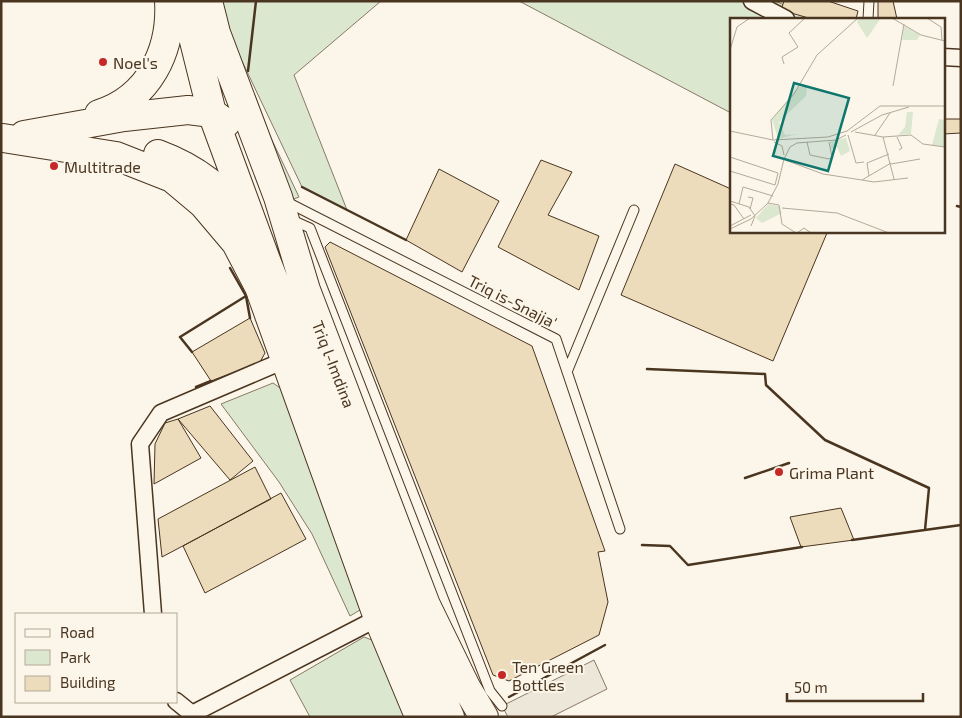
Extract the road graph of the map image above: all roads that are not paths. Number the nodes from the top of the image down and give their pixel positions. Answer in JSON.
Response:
{"nodes":[{"id":1,"x":169,"y":1,"type":"edge"},
{"id":2,"x":184,"y":1,"type":"edge"},
{"id":3,"x":208,"y":1,"type":"edge"},
{"id":4,"x":752,"y":1,"type":"edge"},
{"id":5,"x":868,"y":1,"type":"edge"},
{"id":6,"x":784,"y":18,"type":"edge"},
{"id":7,"x":868,"y":18,"type":"edge"},
{"id":8,"x":944,"y":57,"type":"edge"},
{"id":9,"x":961,"y":58,"type":"edge"},
{"id":10,"x":209,"y":112,"type":"junction"},
{"id":11,"x":3,"y":138,"type":"junction"},
{"id":12,"x":280,"y":206,"type":"junction"},
{"id":13,"x":634,"y":210,"type":"dead end"},
{"id":14,"x":262,"y":246,"type":"junction"},
{"id":15,"x":328,"y":351,"type":"junction"},
{"id":16,"x":285,"y":360,"type":"junction"},
{"id":17,"x":567,"y":372,"type":"junction"},
{"id":18,"x":620,"y":529,"type":"dead end"},
{"id":19,"x":153,"y":613,"type":"edge"},
{"id":20,"x":378,"y":618,"type":"junction"},
{"id":21,"x":477,"y":656,"type":"junction"},
{"id":22,"x":466,"y":687,"type":"junction"},
{"id":23,"x":178,"y":703,"type":"edge"},
{"id":24,"x":493,"y":711,"type":"edge"},
{"id":25,"x":419,"y":714,"type":"edge"},
{"id":26,"x":450,"y":717,"type":"edge"}],
"edges":[{"from":1,"to":11,"type":"highway"},
{"from":2,"to":10,"type":"highway","name":"Triq l-Imdina"},
{"from":3,"to":12,"type":"highway","name":"Triq l-Imdina"},
{"from":4,"to":6,"type":"street"},
{"from":5,"to":7,"type":"lane"},
{"from":8,"to":9,"type":"street"},
{"from":10,"to":11,"type":"highway"},
{"from":10,"to":14,"type":"highway","name":"Triq l-Imdina"},
{"from":10,"to":15,"type":"highway"},
{"from":11,"to":14,"type":"highway"},
{"from":11,"to":16,"type":"highway"},
{"from":12,"to":15,"type":"highway","name":"Triq l-Imdina"},
{"from":12,"to":17,"type":"lane","name":"Triq is-Snajja'"},
{"from":12,"to":21,"type":"lane"},
{"from":13,"to":17,"type":"lane"},
{"from":14,"to":26,"type":"highway","name":"Triq l-Imdina"},
{"from":15,"to":22,"type":"highway","name":"Triq l-Imdina"},
{"from":16,"to":19,"type":"street"},
{"from":16,"to":20,"type":"highway"},
{"from":17,"to":18,"type":"lane","name":"Triq is-Snajja'"},
{"from":20,"to":23,"type":"street"},
{"from":20,"to":25,"type":"highway"},
{"from":21,"to":22,"type":"lane"},
{"from":21,"to":24,"type":"lane"},
{"from":22,"to":24,"type":"highway","name":"Triq l-Imdina"}]}
